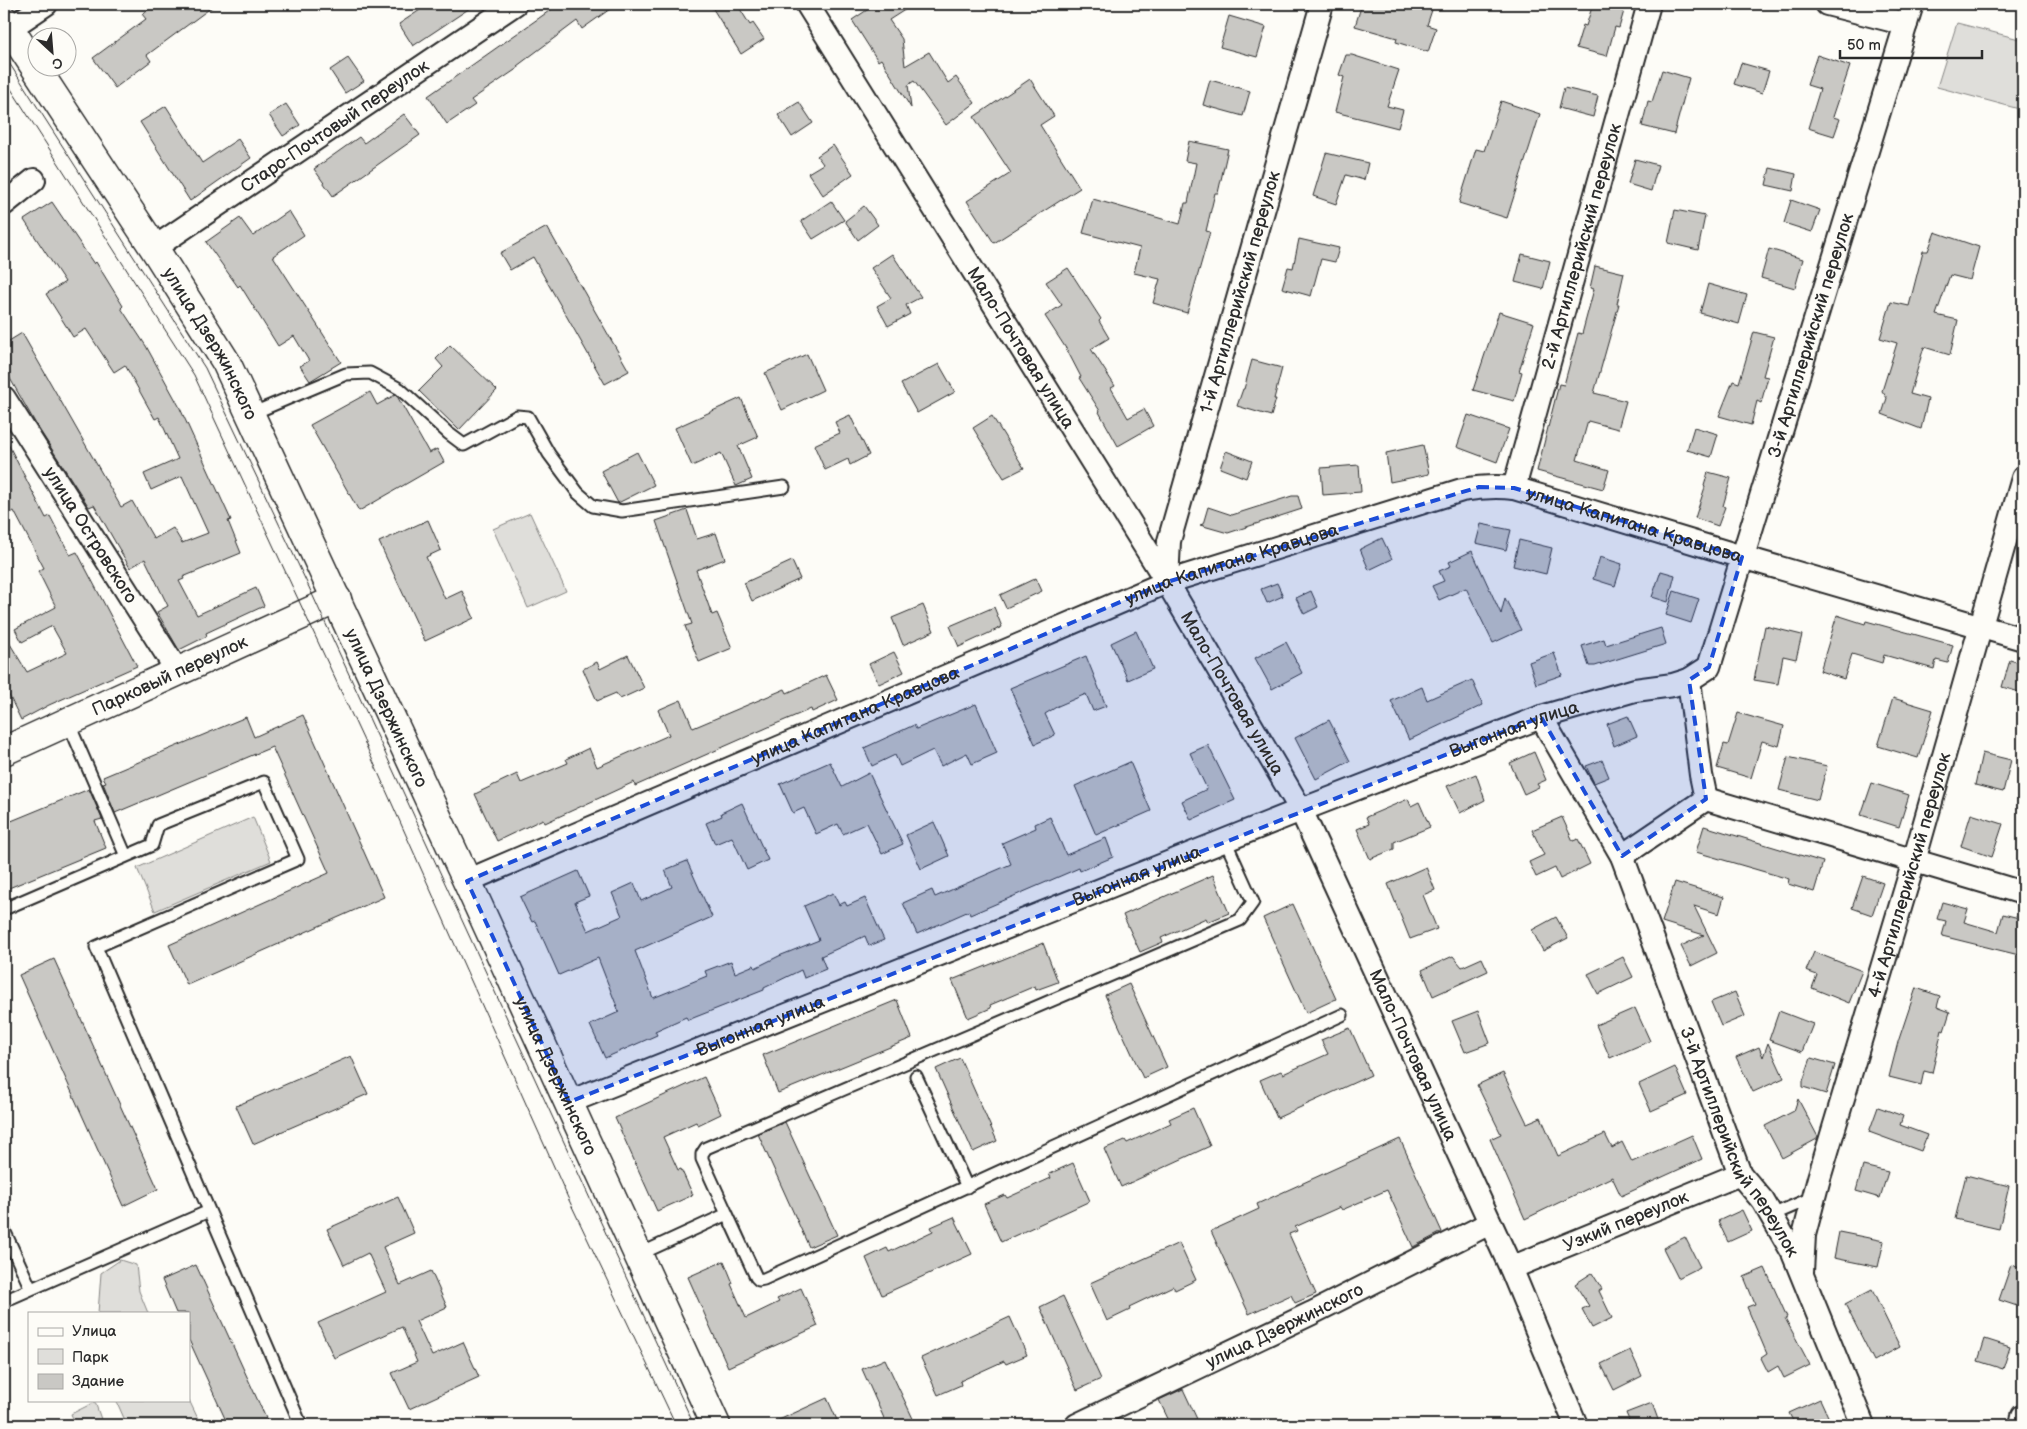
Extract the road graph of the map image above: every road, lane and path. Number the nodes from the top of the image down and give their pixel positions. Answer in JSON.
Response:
{"nodes":[{"id":1,"x":46,"y":4,"type":"edge"},
{"id":2,"x":515,"y":4,"type":"edge"},
{"id":3,"x":807,"y":4,"type":"edge"},
{"id":4,"x":1322,"y":4,"type":"edge"},
{"id":5,"x":1649,"y":4,"type":"edge"},
{"id":6,"x":1827,"y":4,"type":"edge"},
{"id":7,"x":1909,"y":14,"type":"edge"},
{"id":8,"x":7,"y":24,"type":"edge"},
{"id":9,"x":34,"y":180,"type":"dead end"},
{"id":10,"x":4,"y":204,"type":"edge"},
{"id":11,"x":154,"y":248,"type":"junction"},
{"id":12,"x":4,"y":398,"type":"edge"},
{"id":13,"x":251,"y":414,"type":"junction"},
{"id":14,"x":2023,"y":478,"type":"edge"},
{"id":15,"x":784,"y":487,"type":"dead end"},
{"id":16,"x":1514,"y":488,"type":"junction"},
{"id":17,"x":1742,"y":557,"type":"junction"},
{"id":18,"x":1167,"y":582,"type":"junction"},
{"id":19,"x":337,"y":599,"type":"junction"},
{"id":20,"x":1981,"y":627,"type":"junction"},
{"id":21,"x":2023,"y":639,"type":"edge"},
{"id":22,"x":1709,"y":667,"type":"joint"},
{"id":23,"x":178,"y":672,"type":"junction"},
{"id":24,"x":1689,"y":680,"type":"junction"},
{"id":25,"x":1541,"y":717,"type":"junction"},
{"id":26,"x":68,"y":722,"type":"junction"},
{"id":27,"x":6,"y":746,"type":"edge"},
{"id":28,"x":1706,"y":800,"type":"junction"},
{"id":29,"x":1300,"y":810,"type":"junction"},
{"id":30,"x":1225,"y":840,"type":"junction"},
{"id":31,"x":126,"y":856,"type":"junction"},
{"id":32,"x":1622,"y":856,"type":"junction"},
{"id":33,"x":1914,"y":861,"type":"junction"},
{"id":34,"x":467,"y":881,"type":"junction"},
{"id":35,"x":2023,"y":894,"type":"edge"},
{"id":36,"x":4,"y":909,"type":"edge"},
{"id":37,"x":1342,"y":1015,"type":"dead end"},
{"id":38,"x":916,"y":1076,"type":"dead end"},
{"id":39,"x":569,"y":1102,"type":"junction"},
{"id":40,"x":1740,"y":1174,"type":"junction"},
{"id":41,"x":966,"y":1187,"type":"junction"},
{"id":42,"x":1814,"y":1197,"type":"junction"},
{"id":43,"x":209,"y":1211,"type":"junction"},
{"id":44,"x":727,"y":1214,"type":"junction"},
{"id":45,"x":1772,"y":1216,"type":"junction"},
{"id":46,"x":1490,"y":1223,"type":"junction"},
{"id":47,"x":4,"y":1230,"type":"edge"},
{"id":48,"x":638,"y":1255,"type":"junction"},
{"id":49,"x":1511,"y":1268,"type":"junction"},
{"id":50,"x":1802,"y":1272,"type":"junction"},
{"id":51,"x":31,"y":1289,"type":"junction"},
{"id":52,"x":4,"y":1300,"type":"edge"},
{"id":53,"x":2023,"y":1416,"type":"edge"},
{"id":54,"x":301,"y":1425,"type":"edge"},
{"id":55,"x":716,"y":1425,"type":"edge"},
{"id":56,"x":1077,"y":1425,"type":"edge"},
{"id":57,"x":1576,"y":1425,"type":"edge"},
{"id":58,"x":1863,"y":1425,"type":"edge"},
{"id":59,"x":2021,"y":1425,"type":"edge"}],
"edges":[{"from":1,"to":8,"type":"street"},
{"from":2,"to":11,"type":"street","name":"Старо-Почтовый переулок"},
{"from":3,"to":18,"type":"street","name":"Мало-Почтовая улица"},
{"from":4,"to":18,"type":"street","name":"1-й Артиллерийский переулок"},
{"from":5,"to":16,"type":"street","name":"2-й Артиллерийский переулок"},
{"from":6,"to":7,"type":"street"},
{"from":7,"to":17,"type":"street","name":"3-й Артиллерийский переулок"},
{"from":8,"to":11,"type":"main road","name":"улица Дзержинского"},
{"from":9,"to":10,"type":"street"},
{"from":11,"to":13,"type":"main road","name":"улица Дзержинского"},
{"from":12,"to":23,"type":"street","name":"улица Островского"},
{"from":13,"to":15,"type":"lane"},
{"from":13,"to":19,"type":"main road","name":"улица Дзержинского"},
{"from":14,"to":20,"type":"street","name":"4-й Артиллерийский переулок"},
{"from":16,"to":17,"type":"street","name":"улица Капитана Кравцова"},
{"from":16,"to":18,"type":"street","name":"улица Капитана Кравцова"},
{"from":17,"to":20,"type":"street","name":"улица Капитана Кравцова"},
{"from":17,"to":22,"type":"street","name":"3-й Артиллерийский переулок"},
{"from":18,"to":29,"type":"street","name":"Мало-Почтовая улица"},
{"from":18,"to":34,"type":"street","name":"улица Капитана Кравцова"},
{"from":19,"to":23,"type":"main road","name":"Парковый переулок"},
{"from":19,"to":34,"type":"main road","name":"улица Дзержинского"},
{"from":20,"to":21,"type":"street","name":"улица Капитана Кравцова"},
{"from":20,"to":33,"type":"street","name":"4-й Артиллерийский переулок"},
{"from":22,"to":24,"type":"street","name":"Выгонная улица"},
{"from":23,"to":26,"type":"main road","name":"Парковый переулок"},
{"from":24,"to":25,"type":"street","name":"Выгонная улица"},
{"from":24,"to":28,"type":"street"},
{"from":25,"to":29,"type":"street","name":"Выгонная улица"},
{"from":25,"to":32,"type":"street","name":"3-й Артиллерийский переулок"},
{"from":26,"to":27,"type":"main road","name":"Парковый переулок"},
{"from":26,"to":31,"type":"lane"},
{"from":28,"to":32,"type":"street"},
{"from":28,"to":33,"type":"street"},
{"from":29,"to":30,"type":"street","name":"Выгонная улица"},
{"from":29,"to":46,"type":"street","name":"Мало-Почтовая улица"},
{"from":30,"to":39,"type":"street","name":"Выгонная улица"},
{"from":30,"to":44,"type":"lane"},
{"from":31,"to":36,"type":"lane"},
{"from":31,"to":43,"type":"lane"},
{"from":32,"to":40,"type":"street","name":"3-й Артиллерийский переулок"},
{"from":33,"to":35,"type":"street"},
{"from":33,"to":42,"type":"street","name":"4-й Артиллерийский переулок"},
{"from":34,"to":39,"type":"main road","name":"улица Дзержинского"},
{"from":37,"to":41,"type":"lane"},
{"from":38,"to":41,"type":"lane"},
{"from":39,"to":48,"type":"main road","name":"улица Дзержинского"},
{"from":40,"to":45,"type":"street","name":"3-й Артиллерийский переулок"},
{"from":40,"to":49,"type":"street","name":"Узкий переулок"},
{"from":41,"to":44,"type":"lane"},
{"from":42,"to":45,"type":"lane"},
{"from":42,"to":50,"type":"street","name":"4-й Артиллерийский переулок"},
{"from":43,"to":51,"type":"lane"},
{"from":43,"to":54,"type":"lane"},
{"from":44,"to":48,"type":"lane"},
{"from":45,"to":50,"type":"street","name":"3-й Артиллерийский переулок"},
{"from":46,"to":49,"type":"street","name":"Мало-Почтовая улица"},
{"from":46,"to":56,"type":"street","name":"улица Дзержинского"},
{"from":47,"to":51,"type":"lane"},
{"from":48,"to":55,"type":"main road","name":"улица Дзержинского"},
{"from":49,"to":57,"type":"street","name":"Мало-Почтовая улица"},
{"from":50,"to":58,"type":"street","name":"3-й Артиллерийский переулок"},
{"from":51,"to":52,"type":"lane"},
{"from":53,"to":59,"type":"street"}]}
